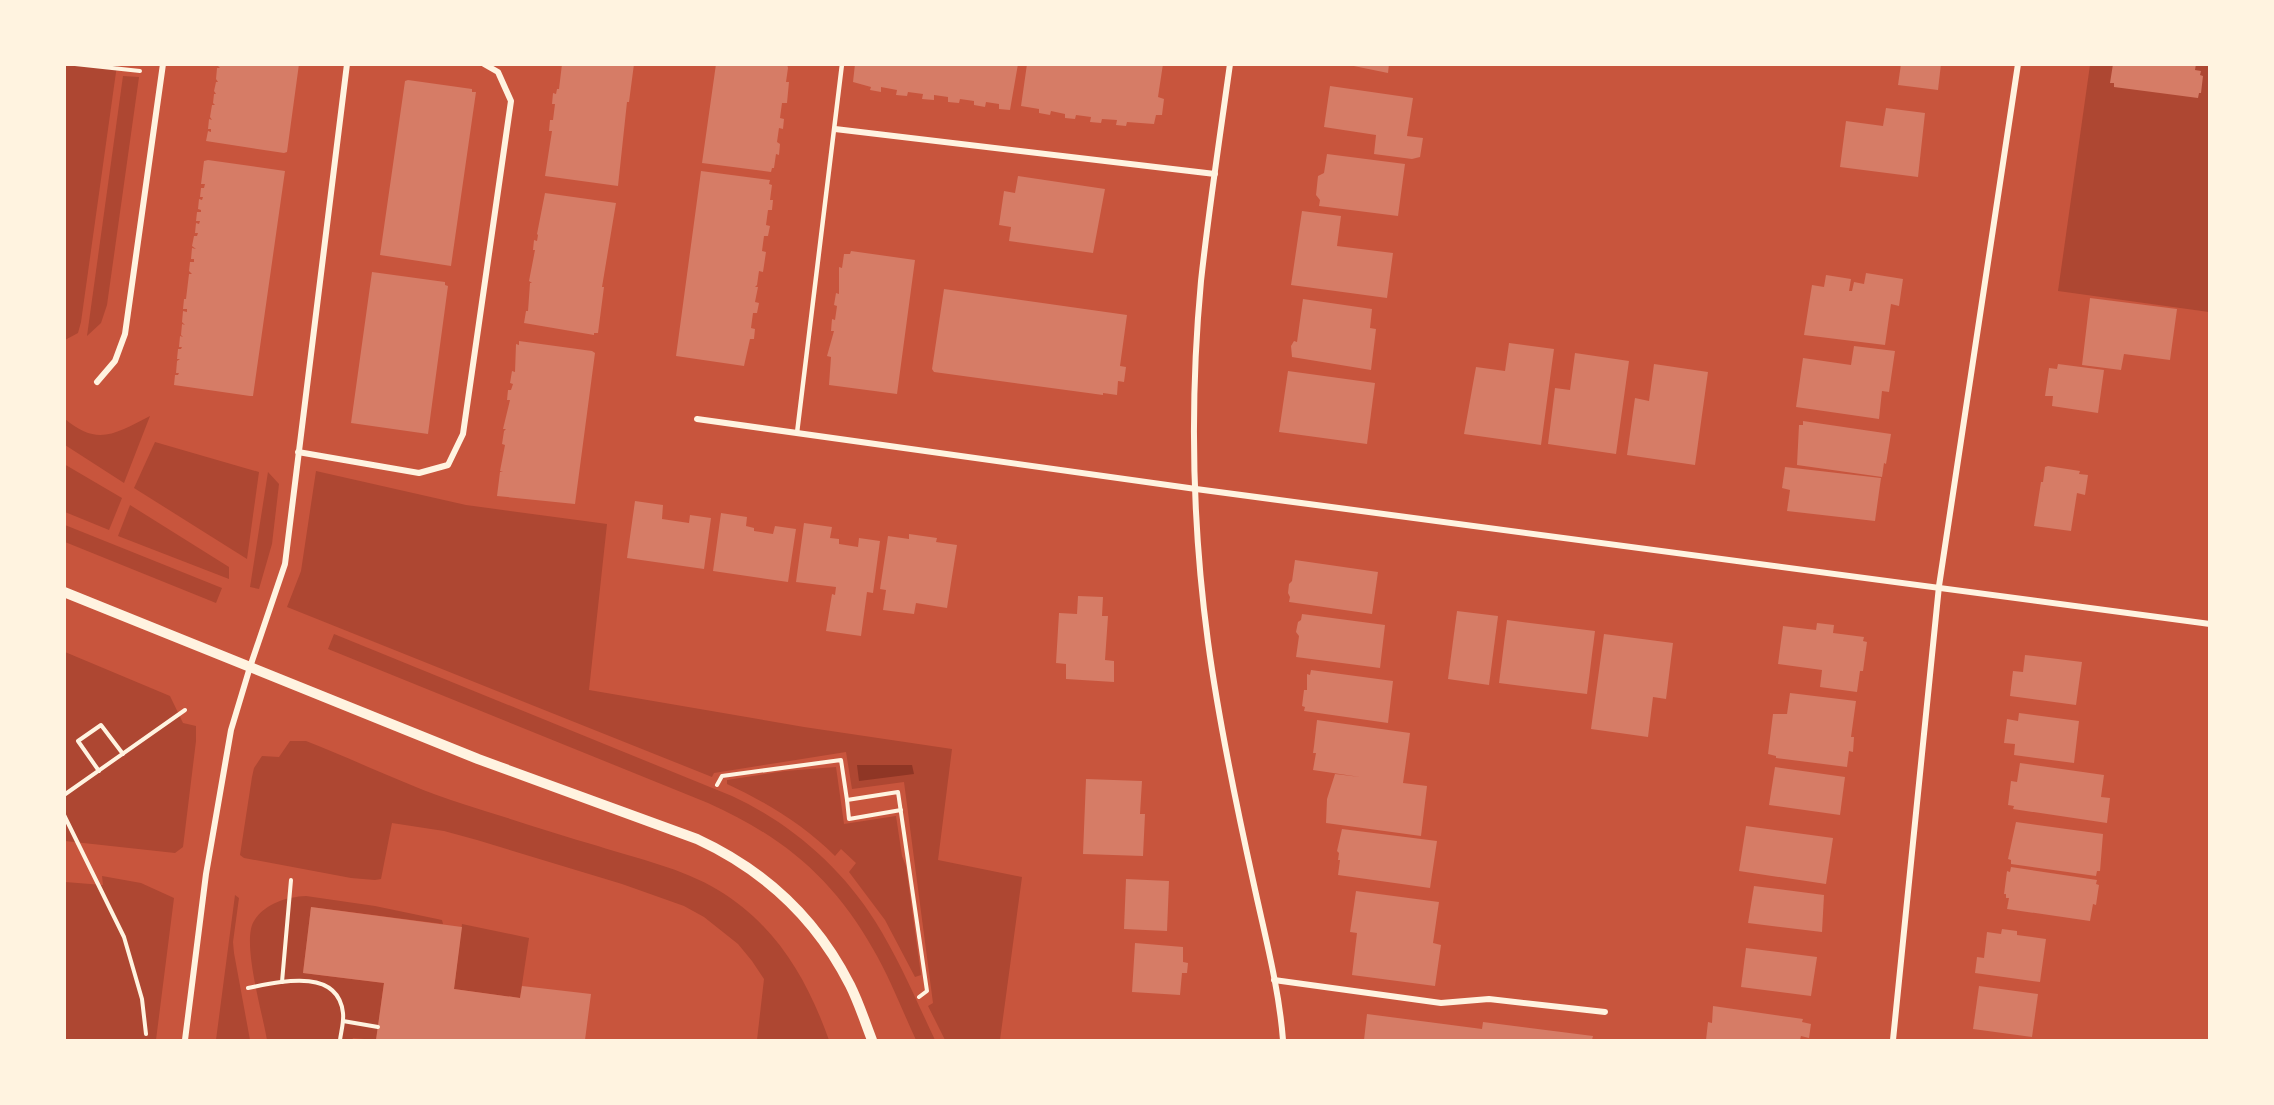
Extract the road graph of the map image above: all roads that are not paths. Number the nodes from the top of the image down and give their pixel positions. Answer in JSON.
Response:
{"nodes":[{"id":1,"x":163,"y":64,"type":"edge"},
{"id":2,"x":347,"y":64,"type":"edge"},
{"id":3,"x":484,"y":64,"type":"edge"},
{"id":4,"x":842,"y":64,"type":"edge"},
{"id":5,"x":1230,"y":64,"type":"edge"},
{"id":6,"x":2018,"y":64,"type":"edge"},
{"id":7,"x":834,"y":129,"type":"junction"},
{"id":8,"x":1215,"y":174,"type":"junction"},
{"id":9,"x":97,"y":382,"type":"dead end"},
{"id":10,"x":697,"y":419,"type":"dead end"},
{"id":11,"x":796,"y":433,"type":"junction"},
{"id":12,"x":298,"y":452,"type":"junction"},
{"id":13,"x":1196,"y":489,"type":"junction"},
{"id":14,"x":1939,"y":586,"type":"junction"},
{"id":15,"x":64,"y":592,"type":"edge"},
{"id":16,"x":2210,"y":624,"type":"edge"},
{"id":17,"x":250,"y":667,"type":"junction"},
{"id":18,"x":1274,"y":980,"type":"junction"},
{"id":19,"x":1605,"y":1012,"type":"dead end"},
{"id":20,"x":185,"y":1041,"type":"edge"},
{"id":21,"x":872,"y":1041,"type":"edge"},
{"id":22,"x":1283,"y":1041,"type":"edge"},
{"id":23,"x":1893,"y":1041,"type":"edge"}],
"edges":[{"from":1,"to":9,"type":"street"},
{"from":2,"to":12,"type":"street"},
{"from":3,"to":12,"type":"street"},
{"from":4,"to":7,"type":"lane"},
{"from":5,"to":8,"type":"street"},
{"from":6,"to":14,"type":"street"},
{"from":7,"to":8,"type":"street"},
{"from":7,"to":11,"type":"lane"},
{"from":8,"to":13,"type":"street"},
{"from":10,"to":11,"type":"street"},
{"from":11,"to":13,"type":"street"},
{"from":12,"to":17,"type":"street"},
{"from":13,"to":14,"type":"street"},
{"from":13,"to":18,"type":"street"},
{"from":14,"to":16,"type":"street"},
{"from":14,"to":23,"type":"street"},
{"from":15,"to":17,"type":"street"},
{"from":17,"to":20,"type":"street"},
{"from":17,"to":21,"type":"street"},
{"from":18,"to":19,"type":"street"},
{"from":18,"to":22,"type":"street"}]}
